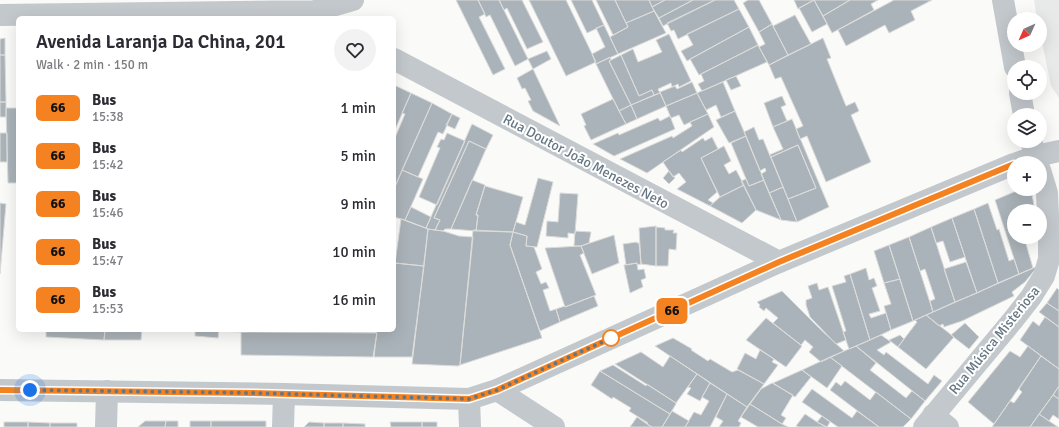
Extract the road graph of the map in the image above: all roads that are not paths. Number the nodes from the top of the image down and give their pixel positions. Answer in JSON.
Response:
{"nodes":[{"id":1,"x":353,"y":0,"type":"edge"},
{"id":2,"x":1003,"y":0,"type":"edge"},
{"id":3,"x":139,"y":6,"type":"edge"},
{"id":4,"x":321,"y":14,"type":"edge"},
{"id":5,"x":0,"y":15,"type":"edge"},
{"id":6,"x":396,"y":60,"type":"edge"},
{"id":7,"x":1014,"y":60,"type":"edge"},
{"id":8,"x":1059,"y":151,"type":"edge"},
{"id":9,"x":1042,"y":156,"type":"edge"},
{"id":10,"x":1007,"y":167,"type":"edge"},
{"id":11,"x":1047,"y":193,"type":"edge"},
{"id":12,"x":779,"y":262,"type":"junction"},
{"id":13,"x":0,"y":390,"type":"edge"},
{"id":14,"x":107,"y":390,"type":"junction"},
{"id":15,"x":497,"y":390,"type":"junction"},
{"id":16,"x":284,"y":394,"type":"junction"},
{"id":17,"x":469,"y":399,"type":"junction"},
{"id":18,"x":935,"y":423,"type":"edge"},
{"id":19,"x":106,"y":427,"type":"edge"},
{"id":20,"x":283,"y":427,"type":"edge"},
{"id":21,"x":470,"y":427,"type":"edge"},
{"id":22,"x":554,"y":427,"type":"edge"}],
"edges":[{"from":1,"to":4,"type":"street"},
{"from":2,"to":7,"type":"street"},
{"from":3,"to":4,"type":"street"},
{"from":3,"to":5,"type":"street"},
{"from":6,"to":12,"type":"street","name":"Rua Doutor João Menezes Neto"},
{"from":8,"to":9,"type":"street"},
{"from":10,"to":12,"type":"street"},
{"from":11,"to":18,"type":"street","name":"Rua Música Misteriosa"},
{"from":12,"to":15,"type":"street"},
{"from":13,"to":14,"type":"street"},
{"from":14,"to":16,"type":"street"},
{"from":14,"to":19,"type":"street"},
{"from":15,"to":17,"type":"street"},
{"from":15,"to":22,"type":"street"},
{"from":16,"to":17,"type":"street"},
{"from":16,"to":20,"type":"street"},
{"from":17,"to":21,"type":"street"}]}
